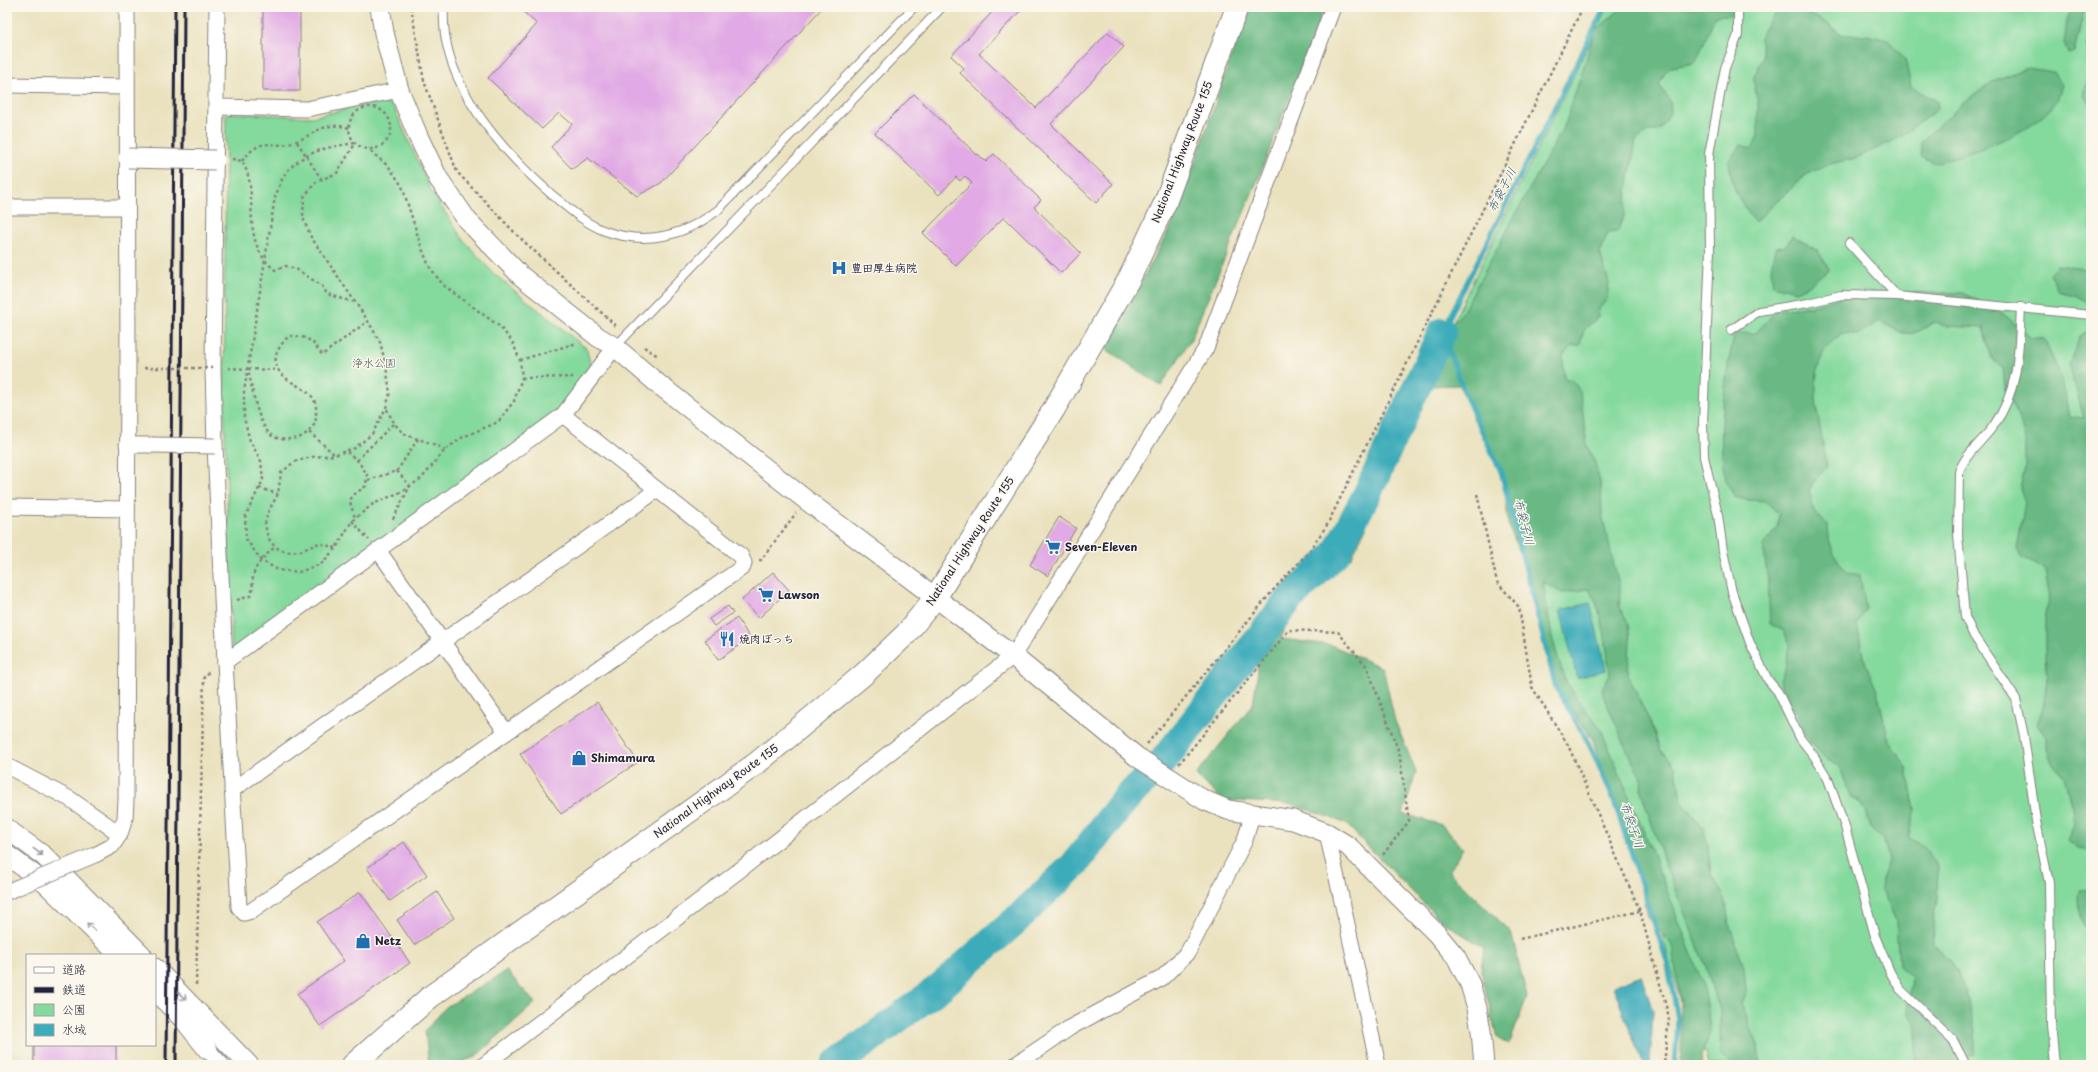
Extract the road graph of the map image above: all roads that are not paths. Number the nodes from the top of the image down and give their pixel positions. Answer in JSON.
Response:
{"nodes":[{"id":1,"x":127,"y":7,"type":"edge"},
{"id":2,"x":217,"y":7,"type":"edge"},
{"id":3,"x":380,"y":7,"type":"edge"},
{"id":4,"x":444,"y":7,"type":"edge"},
{"id":5,"x":914,"y":7,"type":"edge"},
{"id":6,"x":942,"y":7,"type":"edge"},
{"id":7,"x":1237,"y":7,"type":"edge"},
{"id":8,"x":1333,"y":7,"type":"edge"},
{"id":9,"x":1738,"y":7,"type":"edge"},
{"id":10,"x":7,"y":85,"type":"edge"},
{"id":11,"x":126,"y":87,"type":"junction"},
{"id":12,"x":399,"y":90,"type":"junction"},
{"id":13,"x":217,"y":107,"type":"junction"},
{"id":14,"x":128,"y":158,"type":"junction"},
{"id":15,"x":216,"y":160,"type":"junction"},
{"id":16,"x":7,"y":207,"type":"edge"},
{"id":17,"x":127,"y":207,"type":"junction"},
{"id":18,"x":1849,"y":243,"type":"dead end"},
{"id":19,"x":1897,"y":296,"type":"junction"},
{"id":20,"x":2020,"y":307,"type":"junction"},
{"id":21,"x":2091,"y":315,"type":"edge"},
{"id":22,"x":1731,"y":330,"type":"dead end"},
{"id":23,"x":621,"y":341,"type":"junction"},
{"id":24,"x":563,"y":415,"type":"junction"},
{"id":25,"x":127,"y":445,"type":"junction"},
{"id":26,"x":215,"y":446,"type":"junction"},
{"id":27,"x":657,"y":490,"type":"junction"},
{"id":28,"x":7,"y":507,"type":"edge"},
{"id":29,"x":127,"y":509,"type":"junction"},
{"id":30,"x":378,"y":550,"type":"junction"},
{"id":31,"x":935,"y":598,"type":"junction"},
{"id":32,"x":441,"y":641,"type":"junction"},
{"id":33,"x":1012,"y":656,"type":"junction"},
{"id":34,"x":224,"y":662,"type":"junction"},
{"id":35,"x":506,"y":732,"type":"junction"},
{"id":36,"x":7,"y":766,"type":"edge"},
{"id":37,"x":232,"y":790,"type":"junction"},
{"id":38,"x":1252,"y":815,"type":"junction"},
{"id":39,"x":7,"y":829,"type":"edge"},
{"id":40,"x":1327,"y":833,"type":"junction"},
{"id":41,"x":120,"y":834,"type":"junction"},
{"id":42,"x":7,"y":855,"type":"edge"},
{"id":43,"x":12,"y":890,"type":"edge"},
{"id":44,"x":118,"y":954,"type":"edge"},
{"id":45,"x":141,"y":954,"type":"edge"},
{"id":46,"x":156,"y":969,"type":"edge"},
{"id":47,"x":156,"y":992,"type":"edge"},
{"id":48,"x":208,"y":1050,"type":"joint"},
{"id":49,"x":222,"y":1065,"type":"edge"},
{"id":50,"x":249,"y":1065,"type":"edge"},
{"id":51,"x":353,"y":1065,"type":"edge"},
{"id":52,"x":484,"y":1065,"type":"edge"},
{"id":53,"x":1015,"y":1065,"type":"edge"},
{"id":54,"x":1378,"y":1065,"type":"edge"},
{"id":55,"x":1484,"y":1065,"type":"edge"},
{"id":56,"x":1966,"y":1065,"type":"edge"},
{"id":57,"x":2055,"y":1065,"type":"edge"}],
"edges":[{"from":1,"to":11,"type":"street"},
{"from":2,"to":13,"type":"street"},
{"from":3,"to":12,"type":"street"},
{"from":4,"to":5,"type":"lane"},
{"from":6,"to":23,"type":"lane"},
{"from":7,"to":31,"type":"highway","name":"National Highway Route 155"},
{"from":8,"to":33,"type":"street"},
{"from":9,"to":56,"type":"lane"},
{"from":10,"to":11,"type":"street"},
{"from":11,"to":14,"type":"street"},
{"from":12,"to":13,"type":"street"},
{"from":12,"to":23,"type":"street"},
{"from":13,"to":15,"type":"street"},
{"from":14,"to":15,"type":"street","bridge":true},
{"from":14,"to":17,"type":"street"},
{"from":15,"to":26,"type":"street"},
{"from":16,"to":17,"type":"street"},
{"from":17,"to":25,"type":"street"},
{"from":18,"to":19,"type":"lane"},
{"from":19,"to":20,"type":"lane"},
{"from":19,"to":22,"type":"lane"},
{"from":20,"to":21,"type":"lane"},
{"from":20,"to":57,"type":"lane"},
{"from":23,"to":24,"type":"street"},
{"from":23,"to":31,"type":"street"},
{"from":24,"to":27,"type":"street"},
{"from":24,"to":30,"type":"street"},
{"from":25,"to":26,"type":"street","bridge":true},
{"from":25,"to":29,"type":"street"},
{"from":26,"to":34,"type":"street"},
{"from":27,"to":32,"type":"street"},
{"from":27,"to":35,"type":"street"},
{"from":28,"to":29,"type":"street"},
{"from":29,"to":41,"type":"street"},
{"from":30,"to":32,"type":"street"},
{"from":30,"to":34,"type":"street"},
{"from":31,"to":33,"type":"street"},
{"from":31,"to":51,"type":"highway","name":"National Highway Route 155"},
{"from":32,"to":35,"type":"street"},
{"from":32,"to":37,"type":"street"},
{"from":33,"to":38,"type":"street"},
{"from":33,"to":52,"type":"street"},
{"from":34,"to":37,"type":"street"},
{"from":35,"to":37,"type":"street"},
{"from":36,"to":41,"type":"street"},
{"from":38,"to":40,"type":"street"},
{"from":38,"to":53,"type":"street"},
{"from":39,"to":45,"type":"street","one_way":true},
{"from":40,"to":54,"type":"street"},
{"from":40,"to":55,"type":"street"},
{"from":41,"to":43,"type":"street","bridge":true},
{"from":44,"to":42,"type":"street","one_way":true},
{"from":46,"to":50,"type":"street","one_way":true},
{"from":47,"to":48,"type":"street"},
{"from":48,"to":49,"type":"street"}]}
